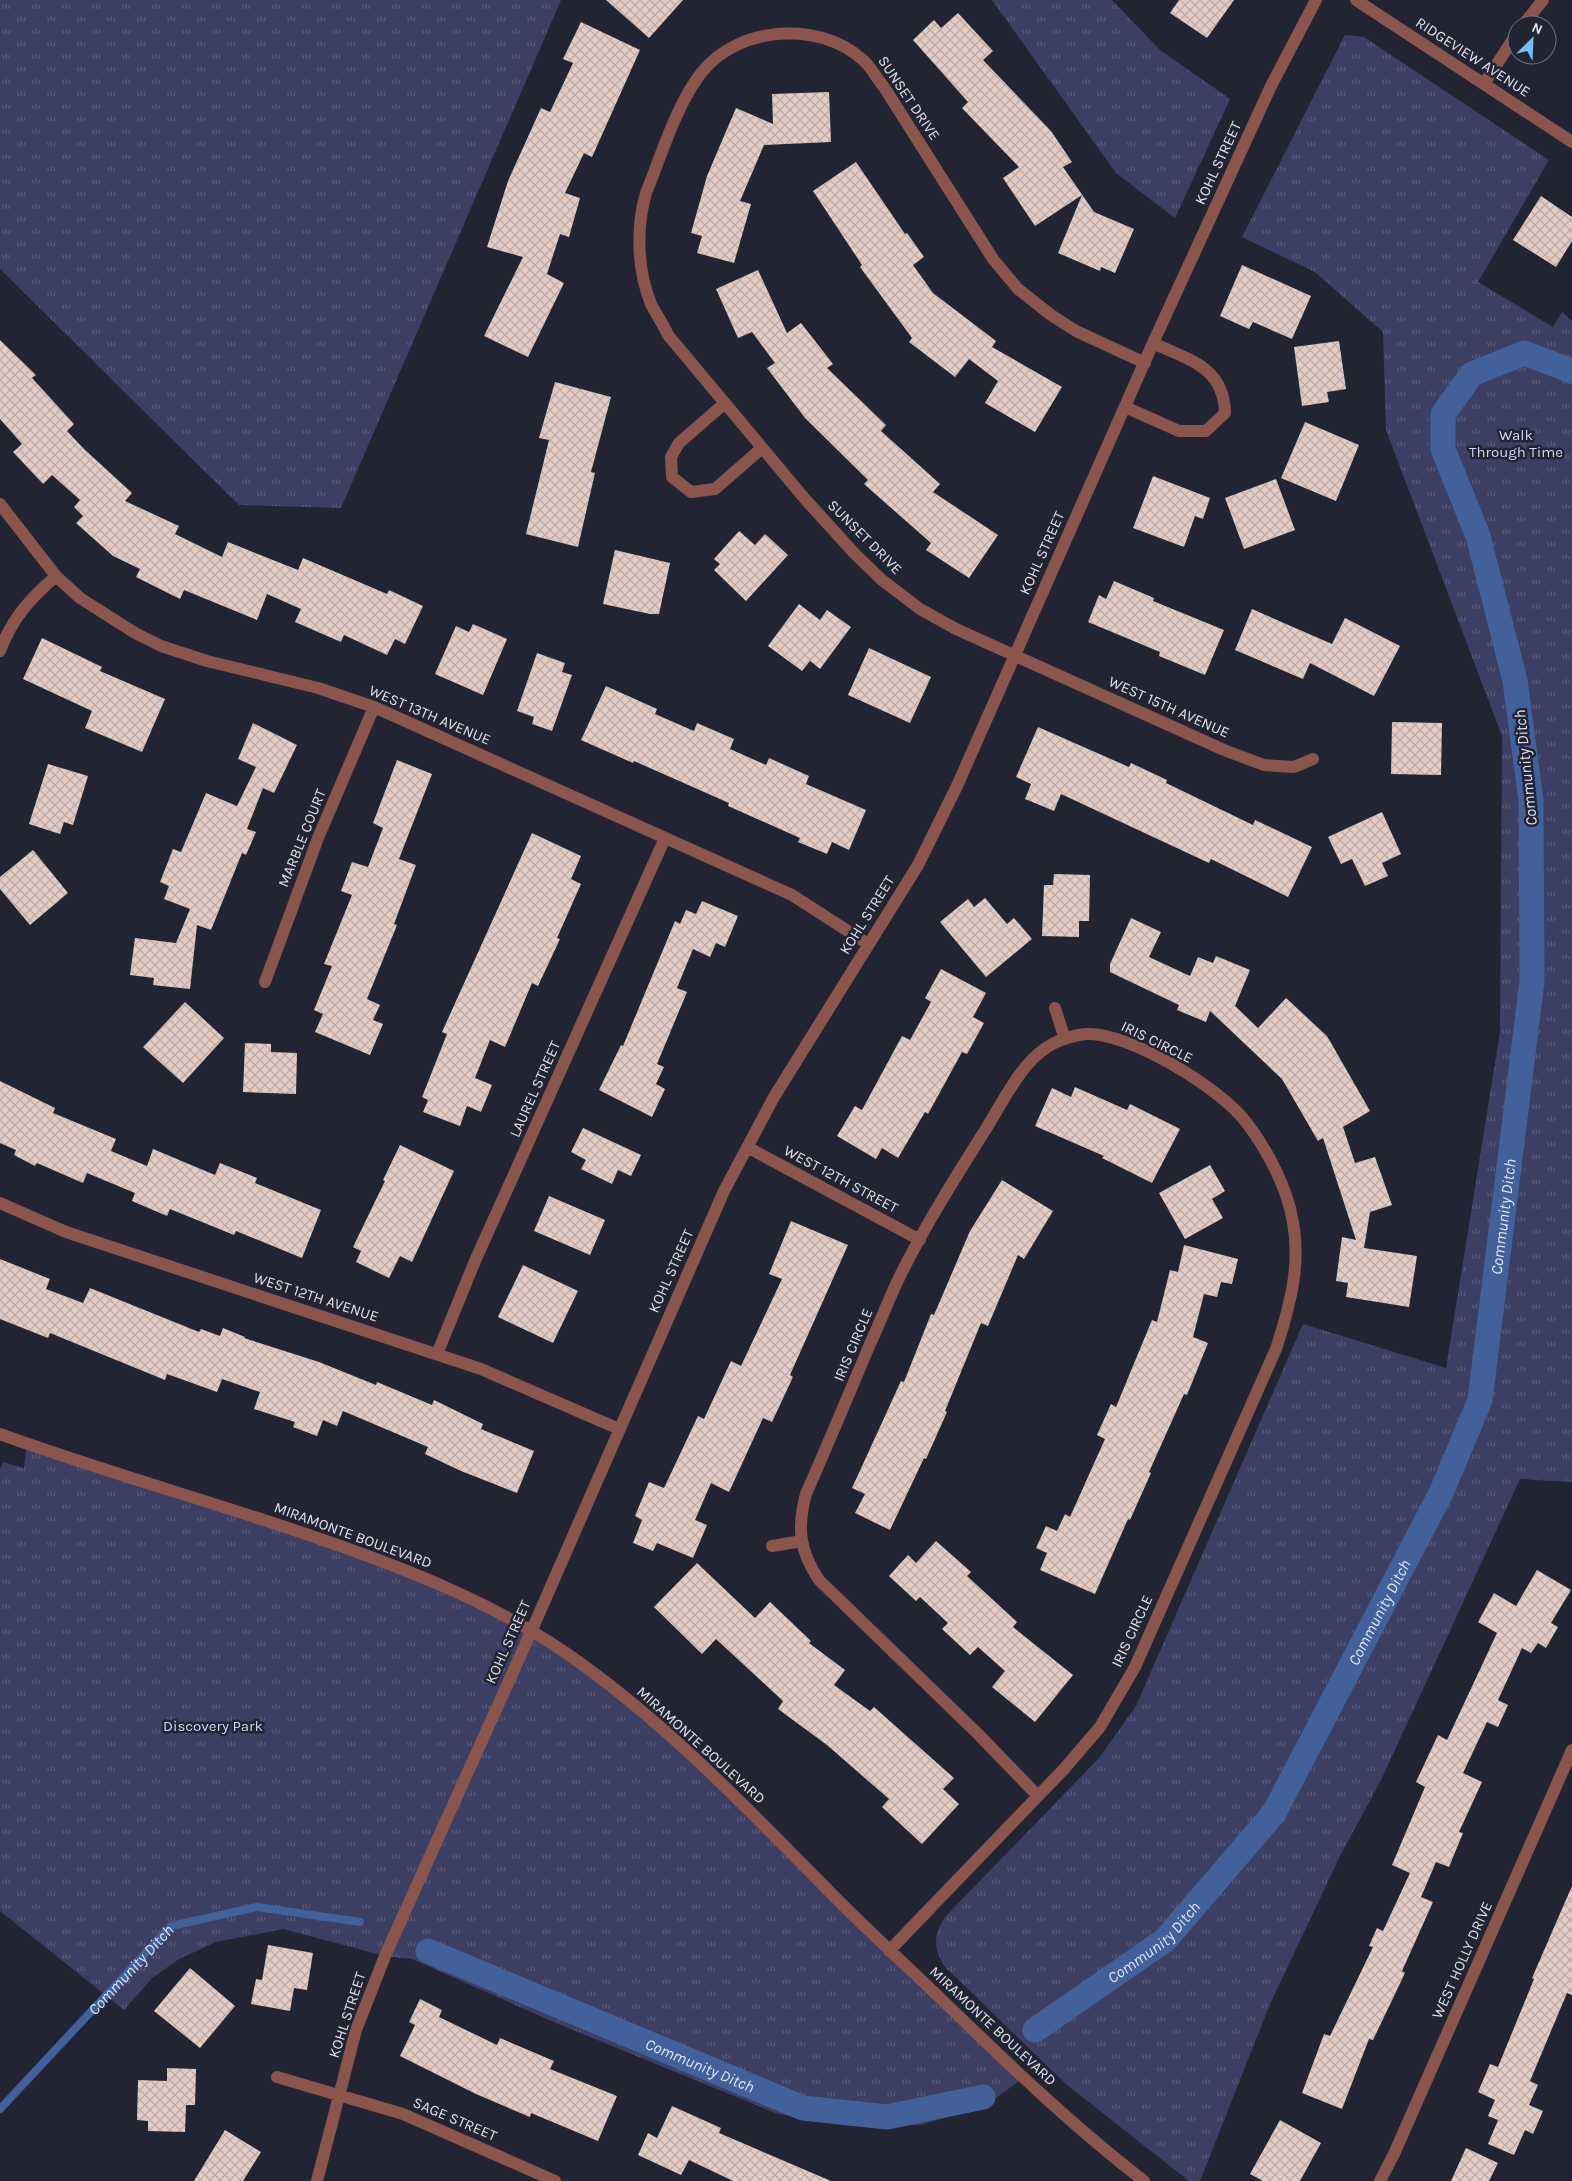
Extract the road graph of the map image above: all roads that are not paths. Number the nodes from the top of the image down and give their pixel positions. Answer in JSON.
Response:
{"nodes":[{"id":1,"x":1316,"y":0,"type":"edge"},
{"id":2,"x":1356,"y":0,"type":"edge"},
{"id":3,"x":1542,"y":0,"type":"edge"},
{"id":4,"x":1531,"y":15,"type":"edge"},
{"id":5,"x":1507,"y":48,"type":"edge"},
{"id":6,"x":1484,"y":84,"type":"junction"},
{"id":7,"x":1572,"y":142,"type":"edge"},
{"id":8,"x":1154,"y":342,"type":"junction"},
{"id":9,"x":1145,"y":363,"type":"junction"},
{"id":10,"x":725,"y":403,"type":"junction"},
{"id":11,"x":1125,"y":407,"type":"junction"},
{"id":12,"x":762,"y":448,"type":"junction"},
{"id":13,"x":0,"y":504,"type":"edge"},
{"id":14,"x":56,"y":576,"type":"junction"},
{"id":15,"x":0,"y":651,"type":"edge"},
{"id":16,"x":1014,"y":656,"type":"junction"},
{"id":17,"x":374,"y":707,"type":"junction"},
{"id":18,"x":1314,"y":759,"type":"dead end"},
{"id":19,"x":665,"y":838,"type":"junction"},
{"id":20,"x":868,"y":944,"type":"junction"},
{"id":21,"x":265,"y":982,"type":"dead end"},
{"id":22,"x":1055,"y":1008,"type":"dead end"},
{"id":23,"x":1065,"y":1038,"type":"junction"},
{"id":24,"x":747,"y":1147,"type":"junction"},
{"id":25,"x":0,"y":1203,"type":"edge"},
{"id":26,"x":920,"y":1240,"type":"junction"},
{"id":27,"x":437,"y":1354,"type":"junction"},
{"id":28,"x":619,"y":1429,"type":"junction"},
{"id":29,"x":0,"y":1434,"type":"edge"},
{"id":30,"x":802,"y":1541,"type":"junction"},
{"id":31,"x":772,"y":1546,"type":"dead end"},
{"id":32,"x":531,"y":1632,"type":"junction"},
{"id":33,"x":1572,"y":1750,"type":"edge"},
{"id":34,"x":1038,"y":1796,"type":"junction"},
{"id":35,"x":889,"y":1951,"type":"junction"},
{"id":36,"x":277,"y":2077,"type":"dead end"},
{"id":37,"x":339,"y":2096,"type":"junction"},
{"id":38,"x":317,"y":2181,"type":"edge"},
{"id":39,"x":555,"y":2181,"type":"edge"},
{"id":40,"x":1144,"y":2181,"type":"edge"},
{"id":41,"x":1380,"y":2181,"type":"edge"}],
"edges":[{"from":1,"to":8,"type":"street","name":"KOHL STREET"},
{"from":2,"to":6,"type":"street","name":"RIDGEVIEW AVENUE"},
{"from":3,"to":4,"type":"street"},
{"from":5,"to":6,"type":"street"},
{"from":6,"to":7,"type":"street","name":"RIDGEVIEW AVENUE"},
{"from":8,"to":9,"type":"street","name":"KOHL STREET"},
{"from":8,"to":11,"type":"street"},
{"from":9,"to":10,"type":"street","name":"SUNSET DRIVE"},
{"from":9,"to":11,"type":"street","name":"KOHL STREET"},
{"from":10,"to":12,"type":"street","name":"SUNSET DRIVE"},
{"from":10,"to":12,"type":"street"},
{"from":11,"to":16,"type":"street","name":"KOHL STREET"},
{"from":12,"to":16,"type":"street","name":"SUNSET DRIVE"},
{"from":13,"to":14,"type":"street","name":"WEST 13TH AVENUE"},
{"from":14,"to":15,"type":"street"},
{"from":14,"to":17,"type":"street","name":"WEST 13TH AVENUE"},
{"from":16,"to":18,"type":"street","name":"WEST 15TH AVENUE"},
{"from":16,"to":20,"type":"street","name":"KOHL STREET"},
{"from":17,"to":19,"type":"street","name":"WEST 13TH AVENUE"},
{"from":17,"to":21,"type":"street","name":"MARBLE COURT"},
{"from":19,"to":20,"type":"street","name":"WEST 13TH AVENUE"},
{"from":19,"to":27,"type":"street","name":"LAUREL STREET"},
{"from":20,"to":24,"type":"street","name":"KOHL STREET"},
{"from":22,"to":23,"type":"street"},
{"from":23,"to":26,"type":"street","name":"IRIS CIRCLE"},
{"from":23,"to":34,"type":"street","name":"IRIS CIRCLE"},
{"from":24,"to":26,"type":"street","name":"WEST 12TH STREET"},
{"from":24,"to":28,"type":"street","name":"KOHL STREET"},
{"from":25,"to":27,"type":"street","name":"WEST 12TH AVENUE"},
{"from":26,"to":30,"type":"street","name":"IRIS CIRCLE"},
{"from":27,"to":28,"type":"street","name":"WEST 12TH AVENUE"},
{"from":28,"to":32,"type":"street","name":"KOHL STREET"},
{"from":29,"to":32,"type":"street","name":"MIRAMONTE BOULEVARD"},
{"from":30,"to":31,"type":"street"},
{"from":30,"to":34,"type":"street","name":"IRIS CIRCLE"},
{"from":32,"to":35,"type":"street","name":"MIRAMONTE BOULEVARD"},
{"from":32,"to":37,"type":"street","name":"KOHL STREET"},
{"from":33,"to":41,"type":"street","name":"WEST HOLLY DRIVE"},
{"from":34,"to":35,"type":"street","name":"IRIS CIRCLE"},
{"from":35,"to":40,"type":"street","name":"MIRAMONTE BOULEVARD"},
{"from":36,"to":37,"type":"street","name":"SAGE STREET"},
{"from":37,"to":38,"type":"street","name":"KOHL STREET"},
{"from":37,"to":39,"type":"street","name":"SAGE STREET"}]}
